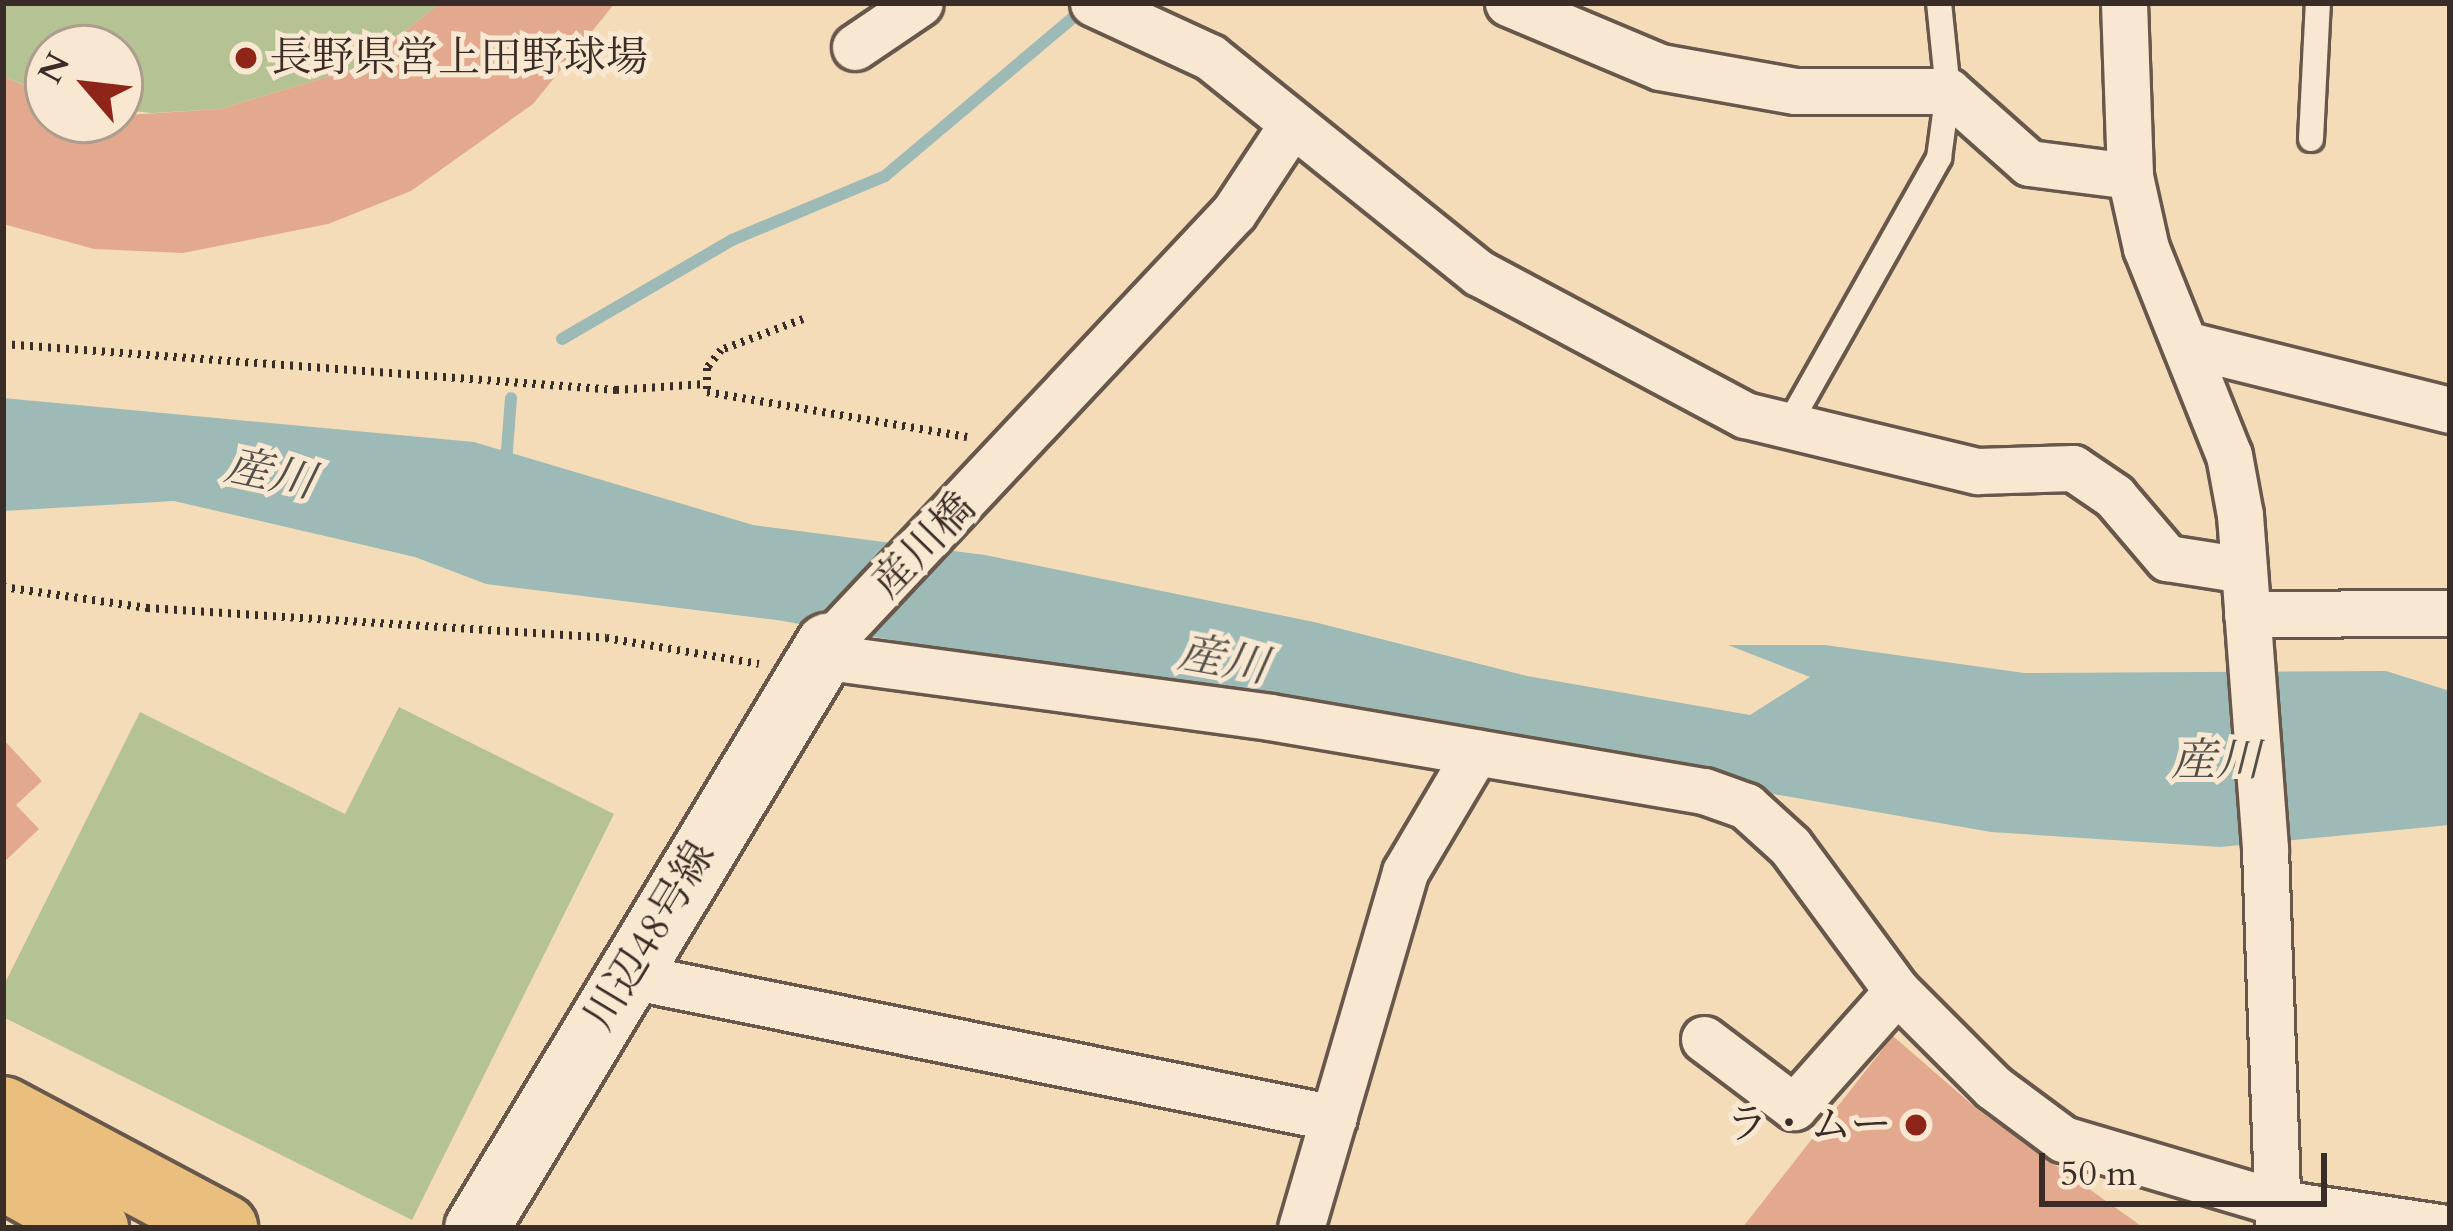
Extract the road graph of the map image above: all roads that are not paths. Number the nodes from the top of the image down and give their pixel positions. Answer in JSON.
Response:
{"nodes":[{"id":1,"x":920,"y":3,"type":"edge"},
{"id":2,"x":1508,"y":3,"type":"edge"},
{"id":3,"x":1939,"y":3,"type":"edge"},
{"id":4,"x":2124,"y":3,"type":"edge"},
{"id":5,"x":2318,"y":3,"type":"edge"},
{"id":6,"x":1118,"y":8,"type":"edge"},
{"id":7,"x":855,"y":47,"type":"dead end"},
{"id":8,"x":1948,"y":91,"type":"junction"},
{"id":9,"x":1292,"y":124,"type":"junction"},
{"id":10,"x":2311,"y":139,"type":"dead end"},
{"id":11,"x":2130,"y":176,"type":"junction"},
{"id":12,"x":2185,"y":344,"type":"junction"},
{"id":13,"x":2450,"y":410,"type":"edge"},
{"id":14,"x":1788,"y":425,"type":"junction"},
{"id":15,"x":2248,"y":606,"type":"junction"},
{"id":16,"x":2450,"y":613,"type":"edge"},
{"id":17,"x":819,"y":658,"type":"junction"},
{"id":18,"x":1476,"y":752,"type":"junction"},
{"id":19,"x":626,"y":975,"type":"junction"},
{"id":20,"x":1897,"y":991,"type":"junction"},
{"id":21,"x":1704,"y":1039,"type":"dead end"},
{"id":22,"x":3,"y":1110,"type":"edge"},
{"id":23,"x":1334,"y":1118,"type":"junction"},
{"id":24,"x":3,"y":1176,"type":"edge"},
{"id":25,"x":2279,"y":1215,"type":"edge"},
{"id":26,"x":94,"y":1228,"type":"edge"},
{"id":27,"x":224,"y":1228,"type":"edge"},
{"id":28,"x":476,"y":1228,"type":"edge"},
{"id":29,"x":1301,"y":1228,"type":"edge"},
{"id":30,"x":2446,"y":1228,"type":"edge"}],
"edges":[{"from":1,"to":7,"type":"street"},
{"from":2,"to":8,"type":"street"},
{"from":3,"to":8,"type":"lane"},
{"from":4,"to":11,"type":"street"},
{"from":5,"to":10,"type":"lane"},
{"from":6,"to":9,"type":"street"},
{"from":8,"to":11,"type":"street"},
{"from":8,"to":14,"type":"lane"},
{"from":9,"to":14,"type":"street"},
{"from":9,"to":17,"type":"street","name":"産川橋"},
{"from":11,"to":12,"type":"street"},
{"from":12,"to":13,"type":"street"},
{"from":12,"to":15,"type":"street"},
{"from":14,"to":15,"type":"street"},
{"from":15,"to":16,"type":"street"},
{"from":15,"to":25,"type":"street"},
{"from":17,"to":18,"type":"street"},
{"from":17,"to":19,"type":"street","name":"川辺48号線"},
{"from":18,"to":20,"type":"street"},
{"from":18,"to":23,"type":"street"},
{"from":19,"to":23,"type":"street"},
{"from":19,"to":28,"type":"street","name":"川辺48号線"},
{"from":20,"to":21,"type":"street"},
{"from":20,"to":25,"type":"street"},
{"from":22,"to":27,"type":"highway"},
{"from":23,"to":29,"type":"street"},
{"from":24,"to":26,"type":"highway"},
{"from":25,"to":30,"type":"street"}]}
